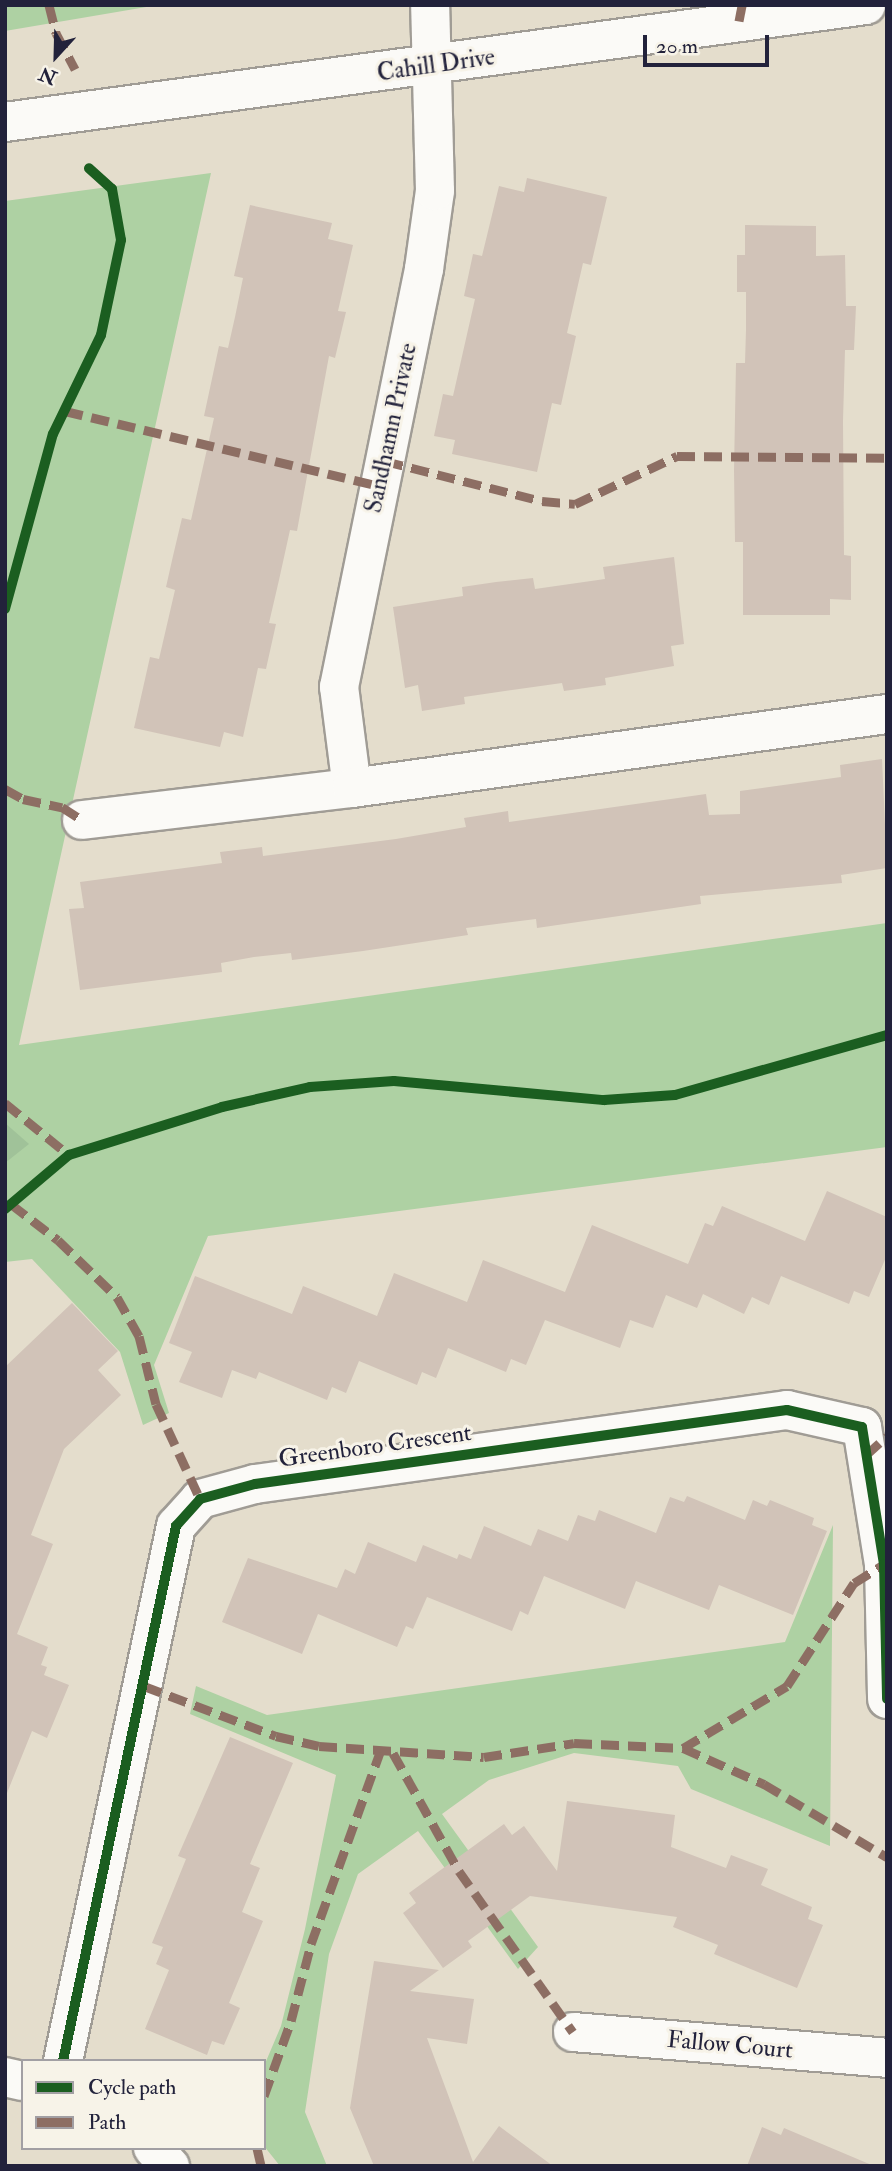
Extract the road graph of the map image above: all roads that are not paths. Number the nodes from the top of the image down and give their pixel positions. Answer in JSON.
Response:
{"nodes":[{"id":1,"x":430,"y":5,"type":"edge"},
{"id":2,"x":866,"y":5,"type":"edge"},
{"id":3,"x":433,"y":66,"type":"junction"},
{"id":4,"x":5,"y":122,"type":"edge"},
{"id":5,"x":887,"y":714,"type":"edge"},
{"id":6,"x":352,"y":788,"type":"junction"},
{"id":7,"x":82,"y":820,"type":"dead end"},
{"id":8,"x":887,"y":1699,"type":"edge"},
{"id":9,"x":573,"y":2032,"type":"dead end"},
{"id":10,"x":63,"y":2059,"type":"edge"},
{"id":11,"x":887,"y":2059,"type":"edge"},
{"id":12,"x":155,"y":2150,"type":"edge"},
{"id":13,"x":170,"y":2166,"type":"edge"}],
"edges":[{"from":1,"to":3,"type":"street","name":"Sandhamn Private"},
{"from":2,"to":3,"type":"street","name":"Cahill Drive"},
{"from":3,"to":4,"type":"street","name":"Cahill Drive"},
{"from":3,"to":6,"type":"street","name":"Sandhamn Private"},
{"from":5,"to":6,"type":"street"},
{"from":6,"to":7,"type":"street"},
{"from":8,"to":10,"type":"street","name":"Greenboro Crescent"},
{"from":9,"to":11,"type":"street","name":"Fallow Court"},
{"from":12,"to":13,"type":"street"}]}
